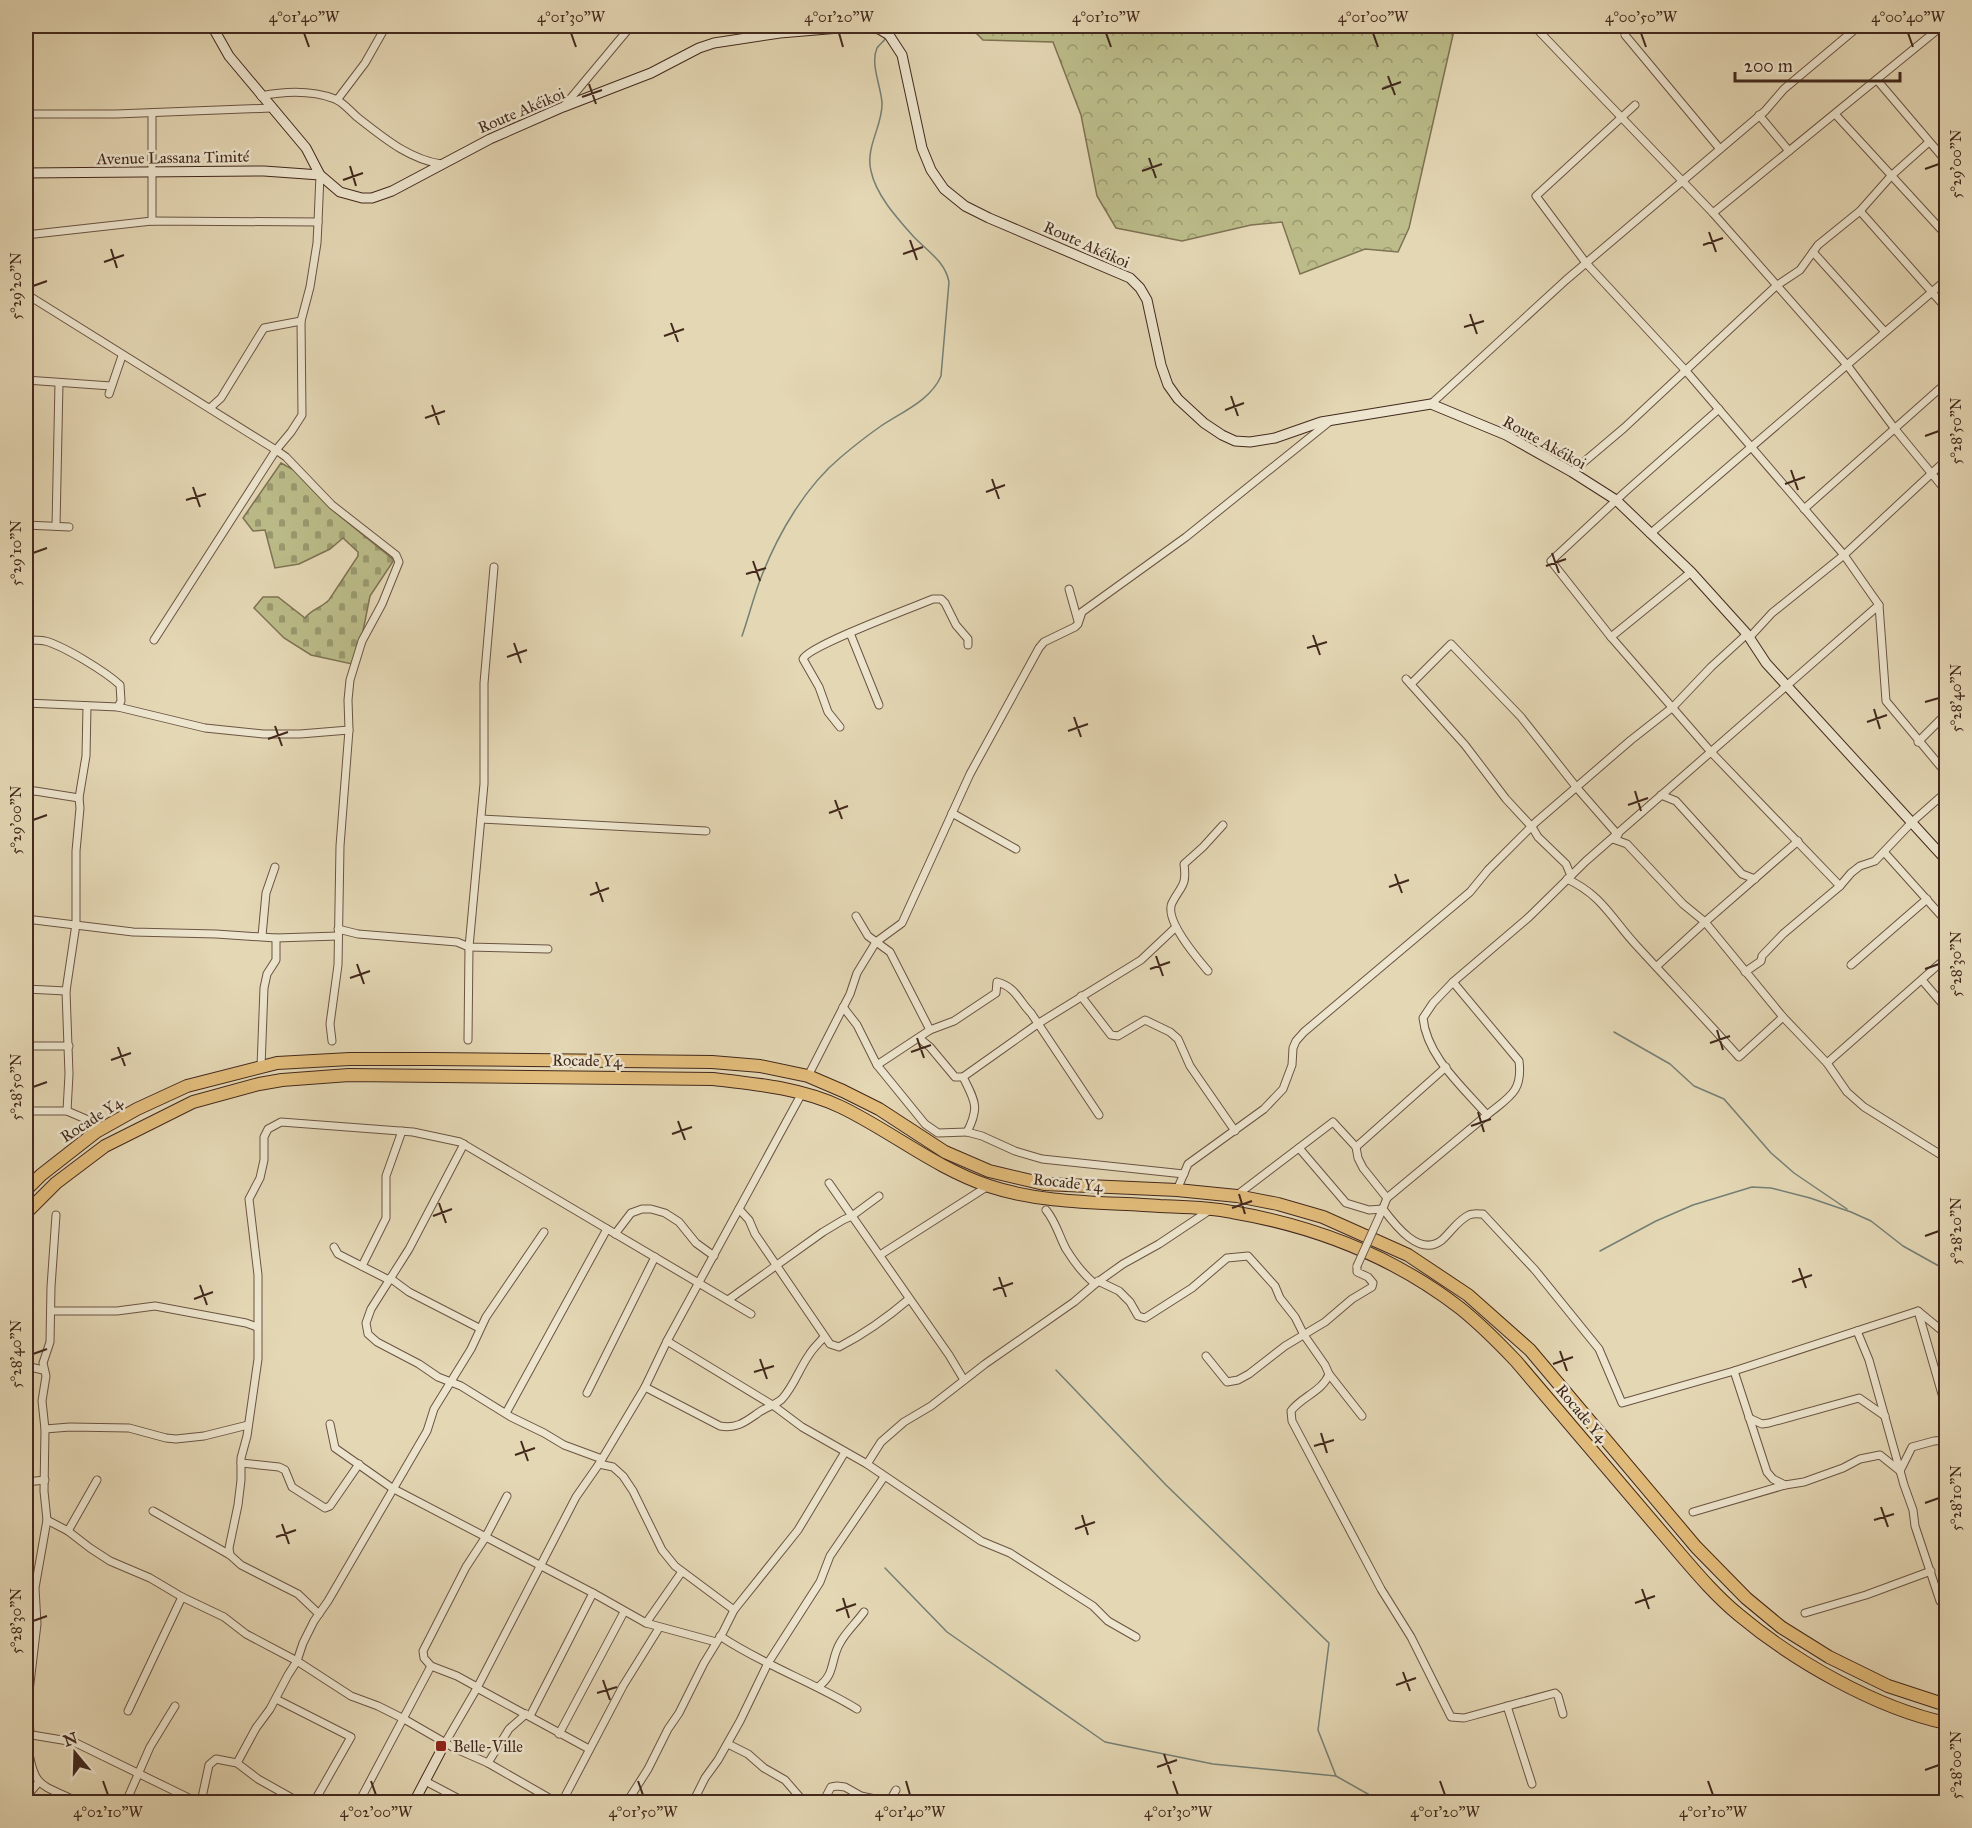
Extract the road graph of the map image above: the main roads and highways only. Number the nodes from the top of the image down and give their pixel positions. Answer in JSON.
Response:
{"nodes":[{"id":1,"x":26,"y":1190,"type":"edge"},
{"id":2,"x":26,"y":1213,"type":"edge"},
{"id":3,"x":1947,"y":1705,"type":"edge"},
{"id":4,"x":1947,"y":1723,"type":"edge"}],
"edges":[{"from":1,"to":3,"type":"highway","name":"Rocade Y4"},
{"from":2,"to":4,"type":"highway","name":"Rocade Y4"}]}
